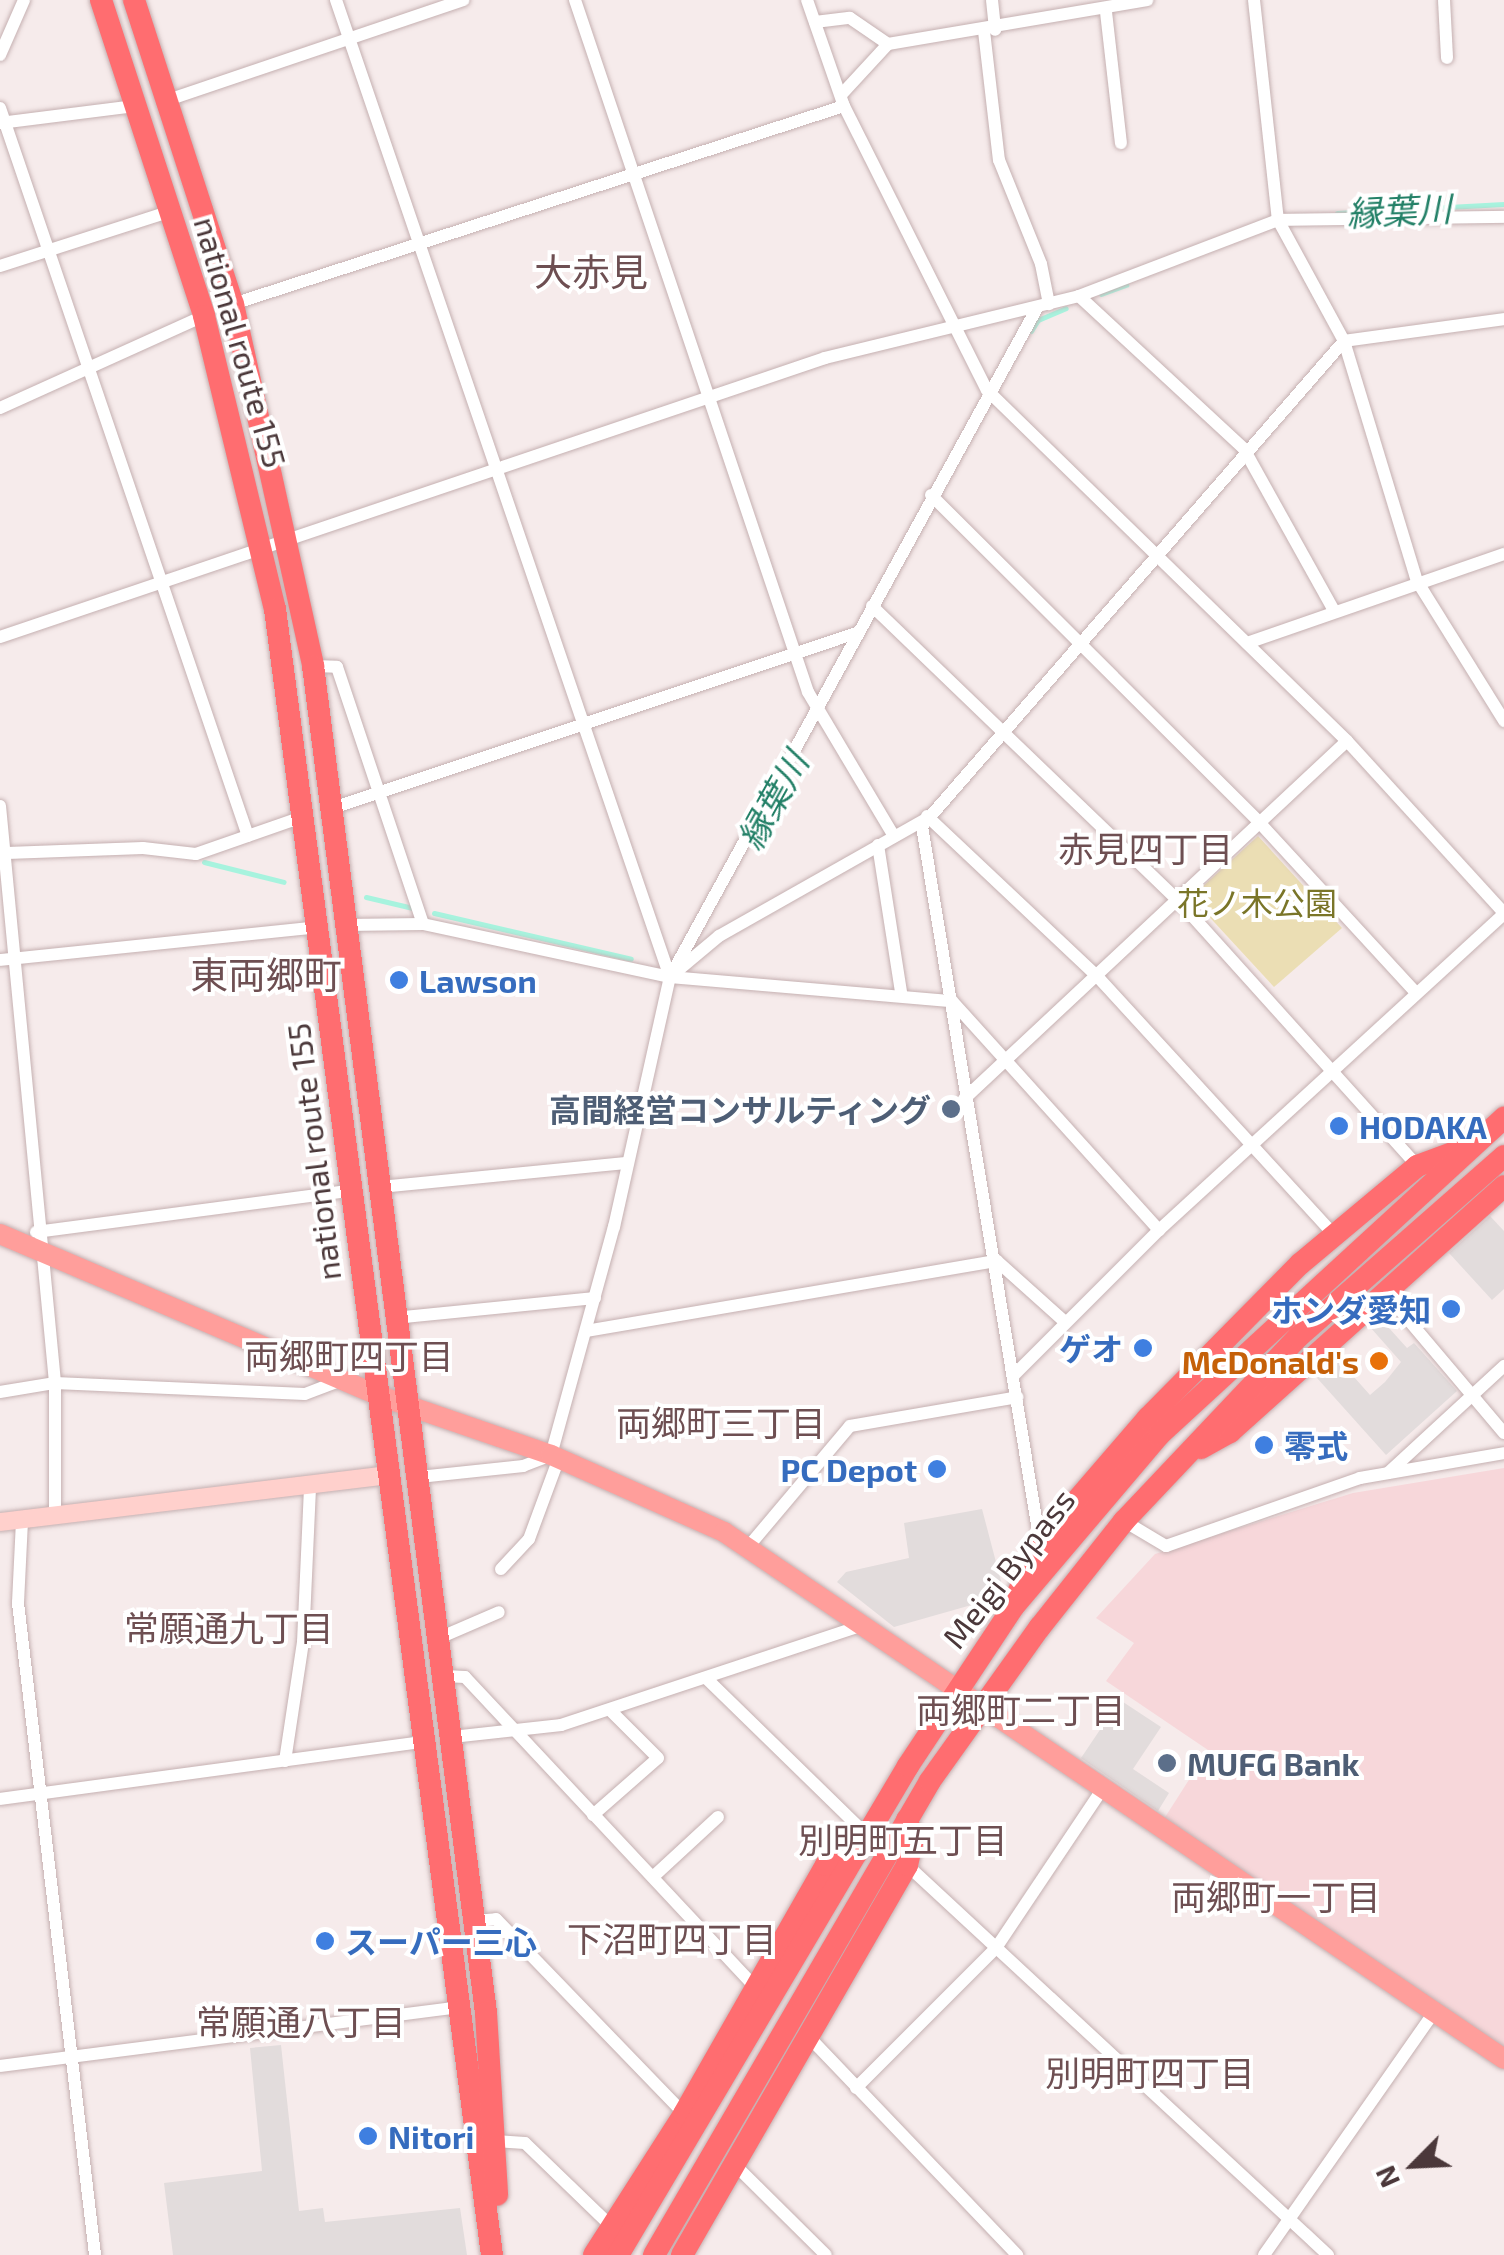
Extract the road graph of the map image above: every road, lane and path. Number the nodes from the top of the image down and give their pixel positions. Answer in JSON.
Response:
{"nodes":[{"id":1,"x":24,"y":0,"type":"edge"},
{"id":2,"x":101,"y":0,"type":"edge"},
{"id":3,"x":134,"y":0,"type":"edge"},
{"id":4,"x":336,"y":0,"type":"edge"},
{"id":5,"x":464,"y":0,"type":"edge"},
{"id":6,"x":575,"y":0,"type":"edge"},
{"id":7,"x":807,"y":0,"type":"edge"},
{"id":8,"x":992,"y":0,"type":"edge"},
{"id":9,"x":1148,"y":0,"type":"edge"},
{"id":10,"x":1254,"y":0,"type":"edge"},
{"id":11,"x":1444,"y":0,"type":"edge"},
{"id":12,"x":1122,"y":4,"type":"edge"},
{"id":13,"x":1106,"y":12,"type":"junction"},
{"id":14,"x":815,"y":22,"type":"junction"},
{"id":15,"x":989,"y":30,"type":"junction"},
{"id":16,"x":349,"y":38,"type":"junction"},
{"id":17,"x":888,"y":44,"type":"junction"},
{"id":18,"x":0,"y":55,"type":"edge"},
{"id":19,"x":1447,"y":58,"type":"dead end"},
{"id":20,"x":168,"y":100,"type":"junction"},
{"id":21,"x":842,"y":100,"type":"junction"},
{"id":22,"x":135,"y":106,"type":"junction"},
{"id":23,"x":0,"y":108,"type":"edge"},
{"id":24,"x":2,"y":122,"type":"edge"},
{"id":25,"x":1121,"y":143,"type":"dead end"},
{"id":26,"x":632,"y":170,"type":"junction"},
{"id":27,"x":171,"y":210,"type":"junction"},
{"id":28,"x":1504,"y":217,"type":"edge"},
{"id":29,"x":1278,"y":220,"type":"junction"},
{"id":30,"x":418,"y":240,"type":"junction"},
{"id":31,"x":50,"y":249,"type":"junction"},
{"id":32,"x":0,"y":266,"type":"edge"},
{"id":33,"x":1078,"y":296,"type":"junction"},
{"id":34,"x":233,"y":304,"type":"junction"},
{"id":35,"x":1042,"y":306,"type":"junction"},
{"id":36,"x":204,"y":316,"type":"junction"},
{"id":37,"x":1504,"y":319,"type":"edge"},
{"id":38,"x":956,"y":326,"type":"junction"},
{"id":39,"x":1344,"y":341,"type":"junction"},
{"id":40,"x":90,"y":366,"type":"junction"},
{"id":41,"x":987,"y":390,"type":"junction"},
{"id":42,"x":708,"y":397,"type":"junction"},
{"id":43,"x":0,"y":408,"type":"edge"},
{"id":44,"x":1244,"y":448,"type":"junction"},
{"id":45,"x":496,"y":469,"type":"junction"},
{"id":46,"x":931,"y":495,"type":"junction"},
{"id":47,"x":289,"y":542,"type":"junction"},
{"id":48,"x":262,"y":551,"type":"junction"},
{"id":49,"x":1154,"y":554,"type":"junction"},
{"id":50,"x":1504,"y":554,"type":"edge"},
{"id":51,"x":1417,"y":581,"type":"junction"},
{"id":52,"x":162,"y":584,"type":"junction"},
{"id":53,"x":872,"y":606,"type":"junction"},
{"id":54,"x":1333,"y":609,"type":"junction"},
{"id":55,"x":856,"y":633,"type":"junction"},
{"id":56,"x":0,"y":637,"type":"edge"},
{"id":57,"x":1074,"y":643,"type":"junction"},
{"id":58,"x":1247,"y":643,"type":"junction"},
{"id":59,"x":795,"y":653,"type":"junction"},
{"id":60,"x":313,"y":666,"type":"junction"},
{"id":61,"x":816,"y":706,"type":"junction"},
{"id":62,"x":1504,"y":720,"type":"edge"},
{"id":63,"x":580,"y":724,"type":"junction"},
{"id":64,"x":1002,"y":728,"type":"junction"},
{"id":65,"x":1346,"y":742,"type":"junction"},
{"id":66,"x":377,"y":792,"type":"junction"},
{"id":67,"x":0,"y":806,"type":"edge"},
{"id":68,"x":330,"y":810,"type":"junction"},
{"id":69,"x":302,"y":817,"type":"junction"},
{"id":70,"x":926,"y":818,"type":"junction"},
{"id":71,"x":1258,"y":822,"type":"junction"},
{"id":72,"x":248,"y":836,"type":"junction"},
{"id":73,"x":894,"y":836,"type":"junction"},
{"id":74,"x":878,"y":845,"type":"junction"},
{"id":75,"x":5,"y":859,"type":"edge"},
{"id":76,"x":1177,"y":899,"type":"junction"},
{"id":77,"x":5,"y":901,"type":"edge"},
{"id":78,"x":1504,"y":914,"type":"edge"},
{"id":79,"x":423,"y":924,"type":"junction"},
{"id":80,"x":345,"y":925,"type":"junction"},
{"id":81,"x":318,"y":927,"type":"junction"},
{"id":82,"x":7,"y":959,"type":"edge"},
{"id":83,"x":1096,"y":975,"type":"junction"},
{"id":84,"x":670,"y":977,"type":"junction"},
{"id":85,"x":900,"y":992,"type":"junction"},
{"id":86,"x":1415,"y":992,"type":"junction"},
{"id":87,"x":952,"y":1001,"type":"junction"},
{"id":88,"x":1006,"y":1058,"type":"junction"},
{"id":89,"x":1330,"y":1071,"type":"junction"},
{"id":90,"x":964,"y":1099,"type":"junction"},
{"id":91,"x":1504,"y":1118,"type":"edge"},
{"id":92,"x":1476,"y":1144,"type":"junction"},
{"id":93,"x":1249,"y":1146,"type":"junction"},
{"id":94,"x":1504,"y":1156,"type":"edge"},
{"id":95,"x":626,"y":1163,"type":"junction"},
{"id":96,"x":1417,"y":1166,"type":"junction"},
{"id":97,"x":1504,"y":1186,"type":"edge"},
{"id":98,"x":381,"y":1187,"type":"junction"},
{"id":99,"x":349,"y":1191,"type":"junction"},
{"id":100,"x":1429,"y":1220,"type":"junction"},
{"id":101,"x":1158,"y":1230,"type":"junction"},
{"id":102,"x":0,"y":1234,"type":"edge"},
{"id":103,"x":1335,"y":1236,"type":"junction"},
{"id":104,"x":37,"y":1240,"type":"junction"},
{"id":105,"x":997,"y":1262,"type":"junction"},
{"id":106,"x":1300,"y":1264,"type":"junction"},
{"id":107,"x":1414,"y":1264,"type":"junction"},
{"id":108,"x":1384,"y":1292,"type":"junction"},
{"id":109,"x":595,"y":1298,"type":"junction"},
{"id":110,"x":1292,"y":1306,"type":"junction"},
{"id":111,"x":394,"y":1318,"type":"junction"},
{"id":112,"x":1064,"y":1322,"type":"junction"},
{"id":113,"x":586,"y":1332,"type":"junction"},
{"id":114,"x":1504,"y":1366,"type":"edge"},
{"id":115,"x":1015,"y":1374,"type":"junction"},
{"id":116,"x":341,"y":1380,"type":"junction"},
{"id":117,"x":54,"y":1384,"type":"junction"},
{"id":118,"x":0,"y":1392,"type":"edge"},
{"id":119,"x":1471,"y":1394,"type":"junction"},
{"id":120,"x":377,"y":1395,"type":"junction"},
{"id":121,"x":1018,"y":1397,"type":"junction"},
{"id":122,"x":410,"y":1407,"type":"junction"},
{"id":123,"x":1504,"y":1433,"type":"edge"},
{"id":124,"x":1504,"y":1453,"type":"edge"},
{"id":125,"x":555,"y":1456,"type":"junction"},
{"id":126,"x":1182,"y":1458,"type":"junction"},
{"id":127,"x":390,"y":1474,"type":"junction"},
{"id":128,"x":1386,"y":1474,"type":"junction"},
{"id":129,"x":418,"y":1476,"type":"junction"},
{"id":130,"x":310,"y":1486,"type":"junction"},
{"id":131,"x":55,"y":1518,"type":"junction"},
{"id":132,"x":22,"y":1521,"type":"junction"},
{"id":133,"x":1124,"y":1521,"type":"junction"},
{"id":134,"x":0,"y":1522,"type":"edge"},
{"id":135,"x":1040,"y":1542,"type":"junction"},
{"id":136,"x":748,"y":1547,"type":"junction"},
{"id":137,"x":500,"y":1569,"type":"dead end"},
{"id":138,"x":1014,"y":1606,"type":"junction"},
{"id":139,"x":500,"y":1612,"type":"dead end"},
{"id":140,"x":868,"y":1623,"type":"junction"},
{"id":141,"x":439,"y":1638,"type":"junction"},
{"id":142,"x":444,"y":1676,"type":"junction"},
{"id":143,"x":708,"y":1680,"type":"junction"},
{"id":144,"x":960,"y":1686,"type":"junction"},
{"id":145,"x":982,"y":1702,"type":"junction"},
{"id":146,"x":610,"y":1710,"type":"junction"},
{"id":147,"x":517,"y":1731,"type":"junction"},
{"id":148,"x":452,"y":1737,"type":"junction"},
{"id":149,"x":422,"y":1742,"type":"junction"},
{"id":150,"x":285,"y":1760,"type":"junction"},
{"id":151,"x":1105,"y":1785,"type":"junction"},
{"id":152,"x":38,"y":1795,"type":"junction"},
{"id":153,"x":0,"y":1799,"type":"edge"},
{"id":154,"x":593,"y":1815,"type":"junction"},
{"id":155,"x":718,"y":1817,"type":"dead end"},
{"id":156,"x":907,"y":1820,"type":"junction"},
{"id":157,"x":862,"y":1844,"type":"junction"},
{"id":158,"x":908,"y":1866,"type":"junction"},
{"id":159,"x":654,"y":1876,"type":"junction"},
{"id":160,"x":475,"y":1920,"type":"junction"},
{"id":161,"x":996,"y":1948,"type":"junction"},
{"id":162,"x":754,"y":1986,"type":"junction"},
{"id":163,"x":459,"y":2007,"type":"junction"},
{"id":164,"x":1435,"y":2011,"type":"junction"},
{"id":165,"x":808,"y":2036,"type":"junction"},
{"id":166,"x":69,"y":2059,"type":"junction"},
{"id":167,"x":1504,"y":2059,"type":"edge"},
{"id":168,"x":0,"y":2066,"type":"edge"},
{"id":169,"x":856,"y":2088,"type":"junction"},
{"id":170,"x":684,"y":2114,"type":"junction"},
{"id":171,"x":495,"y":2140,"type":"junction"},
{"id":172,"x":734,"y":2164,"type":"junction"},
{"id":173,"x":1288,"y":2223,"type":"junction"},
{"id":174,"x":611,"y":2226,"type":"junction"},
{"id":175,"x":815,"y":2244,"type":"junction"},
{"id":176,"x":95,"y":2255,"type":"edge"},
{"id":177,"x":492,"y":2255,"type":"edge"},
{"id":178,"x":500,"y":2255,"type":"edge"},
{"id":179,"x":594,"y":2255,"type":"edge"},
{"id":180,"x":618,"y":2255,"type":"edge"},
{"id":181,"x":654,"y":2255,"type":"edge"},
{"id":182,"x":682,"y":2255,"type":"edge"},
{"id":183,"x":804,"y":2255,"type":"edge"},
{"id":184,"x":826,"y":2255,"type":"edge"},
{"id":185,"x":1017,"y":2255,"type":"edge"},
{"id":186,"x":1264,"y":2255,"type":"edge"},
{"id":187,"x":1328,"y":2255,"type":"edge"}],
"edges":[{"from":1,"to":18,"type":"street"},
{"from":2,"to":22,"type":"highway","name":"national route 155"},
{"from":3,"to":20,"type":"highway","name":"national route 155"},
{"from":4,"to":16,"type":"street"},
{"from":5,"to":16,"type":"street"},
{"from":6,"to":26,"type":"street"},
{"from":7,"to":14,"type":"street"},
{"from":8,"to":15,"type":"street"},
{"from":9,"to":12,"type":"street"},
{"from":10,"to":29,"type":"street"},
{"from":11,"to":19,"type":"street"},
{"from":12,"to":13,"type":"street"},
{"from":13,"to":15,"type":"street"},
{"from":13,"to":25,"type":"street"},
{"from":14,"to":17,"type":"street"},
{"from":14,"to":21,"type":"street"},
{"from":15,"to":17,"type":"street"},
{"from":15,"to":35,"type":"street"},
{"from":16,"to":20,"type":"street"},
{"from":16,"to":30,"type":"street"},
{"from":17,"to":21,"type":"street"},
{"from":20,"to":34,"type":"highway","name":"national route 155"},
{"from":21,"to":26,"type":"street"},
{"from":21,"to":38,"type":"street"},
{"from":22,"to":24,"type":"street"},
{"from":22,"to":27,"type":"highway","name":"national route 155"},
{"from":23,"to":24,"type":"street"},
{"from":24,"to":31,"type":"street"},
{"from":26,"to":30,"type":"street"},
{"from":26,"to":42,"type":"street"},
{"from":27,"to":31,"type":"street"},
{"from":27,"to":36,"type":"highway","name":"national route 155"},
{"from":28,"to":29,"type":"street"},
{"from":29,"to":33,"type":"street"},
{"from":29,"to":39,"type":"street"},
{"from":30,"to":34,"type":"street"},
{"from":30,"to":45,"type":"street"},
{"from":31,"to":32,"type":"street"},
{"from":31,"to":40,"type":"street"},
{"from":33,"to":35,"type":"street"},
{"from":33,"to":44,"type":"street"},
{"from":34,"to":47,"type":"highway","name":"national route 155"},
{"from":35,"to":38,"type":"street"},
{"from":35,"to":41,"type":"street"},
{"from":36,"to":40,"type":"street"},
{"from":36,"to":48,"type":"highway","name":"national route 155"},
{"from":37,"to":39,"type":"street"},
{"from":38,"to":41,"type":"street"},
{"from":38,"to":42,"type":"street"},
{"from":39,"to":44,"type":"street"},
{"from":39,"to":51,"type":"street"},
{"from":40,"to":43,"type":"street"},
{"from":40,"to":52,"type":"street"},
{"from":41,"to":46,"type":"street"},
{"from":41,"to":49,"type":"street"},
{"from":42,"to":45,"type":"street"},
{"from":42,"to":59,"type":"street"},
{"from":44,"to":49,"type":"street"},
{"from":44,"to":54,"type":"street"},
{"from":45,"to":47,"type":"street"},
{"from":45,"to":63,"type":"street"},
{"from":46,"to":53,"type":"street"},
{"from":46,"to":57,"type":"street"},
{"from":47,"to":48,"type":"street"},
{"from":47,"to":60,"type":"highway","name":"national route 155"},
{"from":48,"to":52,"type":"street"},
{"from":48,"to":69,"type":"highway","name":"national route 155"},
{"from":49,"to":57,"type":"street"},
{"from":49,"to":58,"type":"street"},
{"from":50,"to":51,"type":"street"},
{"from":51,"to":54,"type":"street"},
{"from":51,"to":62,"type":"street"},
{"from":52,"to":56,"type":"street"},
{"from":52,"to":72,"type":"street"},
{"from":53,"to":55,"type":"street"},
{"from":53,"to":64,"type":"street"},
{"from":54,"to":58,"type":"street"},
{"from":55,"to":59,"type":"street"},
{"from":55,"to":61,"type":"street"},
{"from":57,"to":64,"type":"street"},
{"from":57,"to":71,"type":"street"},
{"from":58,"to":65,"type":"street"},
{"from":59,"to":61,"type":"street"},
{"from":59,"to":63,"type":"street"},
{"from":60,"to":66,"type":"street"},
{"from":60,"to":68,"type":"highway","name":"national route 155"},
{"from":61,"to":73,"type":"street"},
{"from":61,"to":84,"type":"street"},
{"from":63,"to":66,"type":"street"},
{"from":63,"to":84,"type":"street"},
{"from":64,"to":70,"type":"street"},
{"from":64,"to":76,"type":"street"},
{"from":65,"to":71,"type":"street"},
{"from":65,"to":78,"type":"street"},
{"from":66,"to":68,"type":"street"},
{"from":66,"to":79,"type":"street"},
{"from":67,"to":75,"type":"street"},
{"from":68,"to":80,"type":"highway","name":"national route 155"},
{"from":69,"to":72,"type":"street"},
{"from":69,"to":81,"type":"highway","name":"national route 155"},
{"from":70,"to":73,"type":"street"},
{"from":70,"to":83,"type":"street"},
{"from":70,"to":87,"type":"street"},
{"from":71,"to":76,"type":"street"},
{"from":71,"to":86,"type":"street"},
{"from":72,"to":75,"type":"street"},
{"from":73,"to":74,"type":"street"},
{"from":74,"to":84,"type":"street"},
{"from":74,"to":85,"type":"street"},
{"from":75,"to":77,"type":"street"},
{"from":76,"to":83,"type":"street"},
{"from":76,"to":89,"type":"street"},
{"from":77,"to":82,"type":"street"},
{"from":78,"to":86,"type":"street"},
{"from":79,"to":80,"type":"street"},
{"from":79,"to":84,"type":"street"},
{"from":80,"to":98,"type":"highway","name":"national route 155"},
{"from":81,"to":82,"type":"street"},
{"from":81,"to":99,"type":"highway","name":"national route 155"},
{"from":82,"to":104,"type":"street"},
{"from":83,"to":88,"type":"street"},
{"from":83,"to":93,"type":"street"},
{"from":84,"to":85,"type":"street"},
{"from":84,"to":95,"type":"street"},
{"from":85,"to":87,"type":"street"},
{"from":86,"to":89,"type":"street"},
{"from":87,"to":88,"type":"street"},
{"from":87,"to":90,"type":"street"},
{"from":88,"to":90,"type":"street"},
{"from":88,"to":101,"type":"street"},
{"from":89,"to":93,"type":"street"},
{"from":89,"to":96,"type":"street"},
{"from":90,"to":105,"type":"street"},
{"from":91,"to":92,"type":"highway","name":"Meigi Bypass"},
{"from":92,"to":96,"type":"highway"},
{"from":92,"to":110,"type":"highway","name":"Meigi Bypass"},
{"from":93,"to":101,"type":"street"},
{"from":93,"to":103,"type":"street"},
{"from":94,"to":100,"type":"highway","name":"Meigi Bypass"},
{"from":95,"to":98,"type":"street"},
{"from":95,"to":109,"type":"street"},
{"from":96,"to":103,"type":"highway"},
{"from":97,"to":107,"type":"highway"},
{"from":98,"to":111,"type":"highway","name":"national route 155"},
{"from":99,"to":104,"type":"street"},
{"from":99,"to":120,"type":"highway","name":"national route 155"},
{"from":100,"to":107,"type":"highway"},
{"from":100,"to":126,"type":"highway","name":"Meigi Bypass"},
{"from":101,"to":112,"type":"street"},
{"from":102,"to":104,"type":"main road"},
{"from":103,"to":106,"type":"highway"},
{"from":104,"to":116,"type":"main road"},
{"from":104,"to":117,"type":"street"},
{"from":105,"to":112,"type":"street"},
{"from":105,"to":113,"type":"street"},
{"from":105,"to":115,"type":"street"},
{"from":106,"to":110,"type":"highway"},
{"from":106,"to":135,"type":"highway"},
{"from":107,"to":108,"type":"highway"},
{"from":108,"to":119,"type":"street"},
{"from":108,"to":126,"type":"highway"},
{"from":109,"to":111,"type":"street"},
{"from":109,"to":113,"type":"street"},
{"from":110,"to":138,"type":"highway","name":"Meigi Bypass"},
{"from":111,"to":122,"type":"highway","name":"national route 155"},
{"from":112,"to":115,"type":"street"},
{"from":113,"to":125,"type":"street"},
{"from":114,"to":119,"type":"street"},
{"from":115,"to":121,"type":"street"},
{"from":116,"to":117,"type":"street"},
{"from":116,"to":120,"type":"main road"},
{"from":117,"to":118,"type":"street"},
{"from":117,"to":131,"type":"street"},
{"from":119,"to":123,"type":"street"},
{"from":119,"to":128,"type":"street"},
{"from":120,"to":122,"type":"main road"},
{"from":120,"to":127,"type":"highway","name":"national route 155"},
{"from":121,"to":135,"type":"street"},
{"from":121,"to":136,"type":"street"},
{"from":122,"to":125,"type":"main road"},
{"from":122,"to":129,"type":"highway","name":"national route 155"},
{"from":124,"to":128,"type":"street"},
{"from":125,"to":129,"type":"street"},
{"from":125,"to":136,"type":"main road"},
{"from":125,"to":137,"type":"street"},
{"from":126,"to":133,"type":"highway","name":"Meigi Bypass"},
{"from":127,"to":130,"type":"street"},
{"from":127,"to":149,"type":"highway","name":"national route 155"},
{"from":128,"to":133,"type":"street"},
{"from":129,"to":141,"type":"highway","name":"national route 155"},
{"from":130,"to":131,"type":"street"},
{"from":130,"to":150,"type":"street"},
{"from":131,"to":132,"type":"street"},
{"from":132,"to":134,"type":"street"},
{"from":132,"to":152,"type":"street"},
{"from":133,"to":145,"type":"highway","name":"Meigi Bypass"},
{"from":135,"to":138,"type":"highway"},
{"from":136,"to":140,"type":"main road"},
{"from":138,"to":144,"type":"highway","name":"Meigi Bypass"},
{"from":139,"to":141,"type":"street"},
{"from":140,"to":143,"type":"street"},
{"from":140,"to":144,"type":"main road"},
{"from":141,"to":142,"type":"highway","name":"national route 155"},
{"from":142,"to":147,"type":"street"},
{"from":142,"to":148,"type":"highway","name":"national route 155"},
{"from":143,"to":146,"type":"street"},
{"from":143,"to":157,"type":"street"},
{"from":144,"to":145,"type":"main road"},
{"from":144,"to":157,"type":"highway","name":"Meigi Bypass"},
{"from":145,"to":151,"type":"main road"},
{"from":145,"to":156,"type":"highway","name":"Meigi Bypass"},
{"from":146,"to":147,"type":"street"},
{"from":146,"to":154,"type":"street"},
{"from":147,"to":148,"type":"street"},
{"from":147,"to":154,"type":"street"},
{"from":148,"to":160,"type":"highway","name":"national route 155"},
{"from":149,"to":150,"type":"street"},
{"from":149,"to":163,"type":"highway","name":"national route 155"},
{"from":150,"to":152,"type":"street"},
{"from":151,"to":161,"type":"street"},
{"from":151,"to":164,"type":"main road"},
{"from":152,"to":153,"type":"street"},
{"from":152,"to":166,"type":"street"},
{"from":154,"to":159,"type":"street"},
{"from":155,"to":159,"type":"street"},
{"from":156,"to":158,"type":"highway"},
{"from":156,"to":181,"type":"highway","name":"Meigi Bypass"},
{"from":157,"to":162,"type":"highway"},
{"from":157,"to":180,"type":"highway","name":"Meigi Bypass"},
{"from":158,"to":161,"type":"street"},
{"from":158,"to":165,"type":"highway"},
{"from":159,"to":162,"type":"street"},
{"from":160,"to":170,"type":"street"},
{"from":160,"to":171,"type":"highway","name":"national route 155"},
{"from":161,"to":169,"type":"street"},
{"from":161,"to":173,"type":"street"},
{"from":162,"to":170,"type":"highway"},
{"from":163,"to":166,"type":"street"},
{"from":163,"to":177,"type":"highway","name":"national route 155"},
{"from":164,"to":167,"type":"main road"},
{"from":164,"to":173,"type":"street"},
{"from":165,"to":169,"type":"street"},
{"from":165,"to":172,"type":"highway"},
{"from":166,"to":168,"type":"street"},
{"from":166,"to":176,"type":"street"},
{"from":169,"to":185,"type":"street"},
{"from":170,"to":174,"type":"highway"},
{"from":171,"to":174,"type":"street"},
{"from":171,"to":178,"type":"highway","name":"national route 155"},
{"from":172,"to":175,"type":"street"},
{"from":172,"to":182,"type":"highway"},
{"from":173,"to":186,"type":"street"},
{"from":173,"to":187,"type":"street"},
{"from":174,"to":179,"type":"highway"},
{"from":175,"to":183,"type":"street"},
{"from":175,"to":184,"type":"street"}]}
